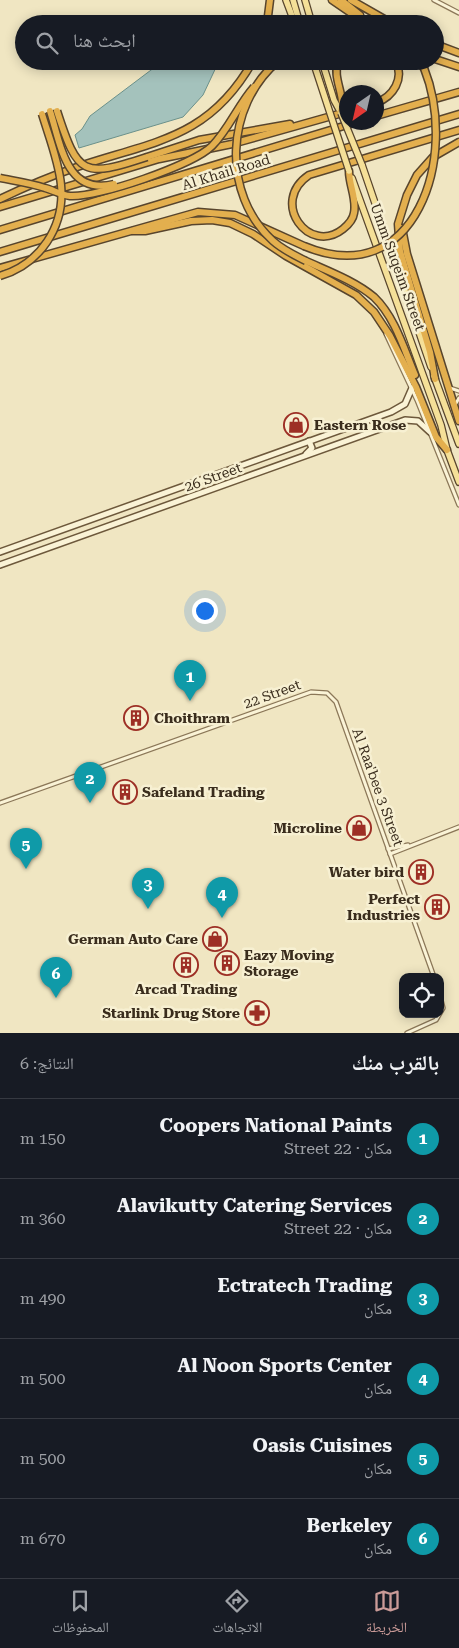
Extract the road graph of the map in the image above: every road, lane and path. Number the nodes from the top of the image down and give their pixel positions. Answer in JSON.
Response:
{"nodes":[{"id":1,"x":270,"y":0,"type":"edge"},
{"id":2,"x":286,"y":0,"type":"edge"},
{"id":3,"x":293,"y":0,"type":"edge"},
{"id":4,"x":305,"y":0,"type":"edge"},
{"id":5,"x":332,"y":0,"type":"edge"},
{"id":6,"x":341,"y":0,"type":"edge"},
{"id":7,"x":350,"y":0,"type":"edge"},
{"id":8,"x":434,"y":0,"type":"edge"},
{"id":9,"x":459,"y":13,"type":"edge"},
{"id":10,"x":268,"y":15,"type":"edge"},
{"id":11,"x":292,"y":15,"type":"edge"},
{"id":12,"x":297,"y":15,"type":"edge"},
{"id":13,"x":309,"y":15,"type":"edge"},
{"id":14,"x":353,"y":15,"type":"edge"},
{"id":15,"x":359,"y":15,"type":"edge"},
{"id":16,"x":377,"y":15,"type":"edge"},
{"id":17,"x":444,"y":47,"type":"edge"},
{"id":18,"x":459,"y":53,"type":"edge"},
{"id":19,"x":444,"y":62,"type":"edge"},
{"id":20,"x":459,"y":67,"type":"edge"},
{"id":21,"x":248,"y":70,"type":"edge"},
{"id":22,"x":270,"y":70,"type":"edge"},
{"id":23,"x":316,"y":70,"type":"edge"},
{"id":24,"x":325,"y":70,"type":"edge"},
{"id":25,"x":337,"y":70,"type":"edge"},
{"id":26,"x":398,"y":70,"type":"edge"},
{"id":27,"x":425,"y":70,"type":"edge"},
{"id":28,"x":254,"y":87,"type":"junction"},
{"id":29,"x":339,"y":88,"type":"edge"},
{"id":30,"x":459,"y":92,"type":"edge"},
{"id":31,"x":384,"y":99,"type":"edge"},
{"id":32,"x":339,"y":106,"type":"edge"},
{"id":33,"x":42,"y":114,"type":"dead end"},
{"id":34,"x":339,"y":114,"type":"edge"},
{"id":35,"x":384,"y":114,"type":"edge"},
{"id":36,"x":459,"y":114,"type":"edge"},
{"id":37,"x":316,"y":121,"type":"junction"},
{"id":38,"x":339,"y":127,"type":"edge"},
{"id":39,"x":350,"y":130,"type":"edge"},
{"id":40,"x":459,"y":130,"type":"edge"},
{"id":41,"x":459,"y":142,"type":"edge"},
{"id":42,"x":452,"y":154,"type":"dead end"},
{"id":43,"x":349,"y":171,"type":"junction"},
{"id":44,"x":0,"y":178,"type":"edge"},
{"id":45,"x":142,"y":178,"type":"junction"},
{"id":46,"x":0,"y":199,"type":"edge"},
{"id":47,"x":405,"y":201,"type":"junction"},
{"id":48,"x":0,"y":206,"type":"edge"},
{"id":49,"x":0,"y":230,"type":"edge"},
{"id":50,"x":414,"y":230,"type":"dead end"},
{"id":51,"x":133,"y":231,"type":"junction"},
{"id":52,"x":0,"y":252,"type":"edge"},
{"id":53,"x":0,"y":268,"type":"edge"},
{"id":54,"x":0,"y":276,"type":"edge"},
{"id":55,"x":383,"y":324,"type":"junction"},
{"id":56,"x":435,"y":378,"type":"junction"},
{"id":57,"x":447,"y":386,"type":"junction"},
{"id":58,"x":412,"y":388,"type":"junction"},
{"id":59,"x":459,"y":391,"type":"edge"},
{"id":60,"x":459,"y":398,"type":"edge"},
{"id":61,"x":454,"y":408,"type":"junction"},
{"id":62,"x":459,"y":420,"type":"edge"},
{"id":63,"x":430,"y":432,"type":"junction"},
{"id":64,"x":309,"y":441,"type":"junction"},
{"id":65,"x":459,"y":444,"type":"edge"},
{"id":66,"x":447,"y":448,"type":"junction"},
{"id":67,"x":304,"y":456,"type":"junction"},
{"id":68,"x":459,"y":482,"type":"edge"},
{"id":69,"x":157,"y":495,"type":"junction"},
{"id":70,"x":459,"y":505,"type":"edge"},
{"id":71,"x":148,"y":512,"type":"junction"},
{"id":72,"x":0,"y":552,"type":"edge"},
{"id":73,"x":0,"y":565,"type":"edge"},
{"id":74,"x":327,"y":693,"type":"joint"},
{"id":75,"x":0,"y":804,"type":"edge"},
{"id":76,"x":459,"y":827,"type":"edge"},
{"id":77,"x":409,"y":845,"type":"junction"},
{"id":78,"x":388,"y":849,"type":"junction"},
{"id":79,"x":390,"y":854,"type":"junction"},
{"id":80,"x":433,"y":973,"type":"edge"},
{"id":81,"x":438,"y":1018,"type":"edge"},
{"id":82,"x":407,"y":1033,"type":"edge"}],
"edges":[{"from":1,"to":10,"type":"highway"},
{"from":2,"to":11,"type":"main road"},
{"from":3,"to":12,"type":"main road"},
{"from":4,"to":13,"type":"main road"},
{"from":5,"to":14,"type":"highway"},
{"from":6,"to":15,"type":"highway"},
{"from":7,"to":16,"type":"highway"},
{"from":8,"to":9,"type":"street"},
{"from":17,"to":18,"type":"highway"},
{"from":19,"to":20,"type":"highway"},
{"from":21,"to":46,"type":"highway"},
{"from":22,"to":28,"type":"highway","bridge":true},
{"from":23,"to":43,"type":"main road","name":"Umm Suqeim Street","bridge":true},
{"from":24,"to":32,"type":"main road","name":"Umm Suqeim Street"},
{"from":25,"to":29,"type":"highway"},
{"from":26,"to":31,"type":"highway"},
{"from":27,"to":42,"type":"highway"},
{"from":28,"to":45,"type":"highway","bridge":true},
{"from":28,"to":66,"type":"highway","bridge":true},
{"from":30,"to":35,"type":"highway"},
{"from":33,"to":54,"type":"highway","bridge":true},
{"from":34,"to":37,"type":"highway"},
{"from":36,"to":52,"type":"highway","name":"Al Khail Road"},
{"from":37,"to":45,"type":"highway","bridge":true},
{"from":37,"to":48,"type":"highway"},
{"from":38,"to":49,"type":"highway","name":"Al Khail Road"},
{"from":39,"to":56,"type":"main road","name":"Umm Suqeim Street","bridge":true},
{"from":40,"to":43,"type":"highway"},
{"from":41,"to":47,"type":"highway"},
{"from":43,"to":66,"type":"main road","name":"Umm Suqeim Street"},
{"from":44,"to":45,"type":"highway","bridge":true},
{"from":47,"to":56,"type":"highway"},
{"from":47,"to":57,"type":"highway"},
{"from":50,"to":51,"type":"highway","bridge":true},
{"from":51,"to":53,"type":"highway"},
{"from":51,"to":55,"type":"highway"},
{"from":55,"to":58,"type":"street"},
{"from":55,"to":66,"type":"highway"},
{"from":56,"to":65,"type":"main road","name":"Umm Suqeim Street"},
{"from":57,"to":59,"type":"street"},
{"from":57,"to":61,"type":"highway"},
{"from":58,"to":63,"type":"street"},
{"from":58,"to":64,"type":"main road","name":"26 Street"},
{"from":60,"to":61,"type":"street"},
{"from":61,"to":62,"type":"highway"},
{"from":63,"to":67,"type":"main road","name":"26 Street"},
{"from":63,"to":70,"type":"street"},
{"from":64,"to":67,"type":"main road"},
{"from":64,"to":69,"type":"main road","name":"26 Street"},
{"from":66,"to":68,"type":"main road","name":"Umm Suqeim Street"},
{"from":67,"to":71,"type":"main road","name":"26 Street"},
{"from":69,"to":71,"type":"main road"},
{"from":69,"to":72,"type":"main road","name":"26 Street"},
{"from":71,"to":73,"type":"main road","name":"26 Street"},
{"from":74,"to":75,"type":"street","name":"22 Street"},
{"from":74,"to":78,"type":"street","name":"Al Raa'bee 3 Street"},
{"from":76,"to":77,"type":"street"},
{"from":77,"to":78,"type":"street"},
{"from":77,"to":79,"type":"street"},
{"from":78,"to":79,"type":"street","name":"Al Raa'bee 3 Street"},
{"from":79,"to":80,"type":"street","name":"Al Raa'bee 3 Street"},
{"from":81,"to":82,"type":"street"}]}
